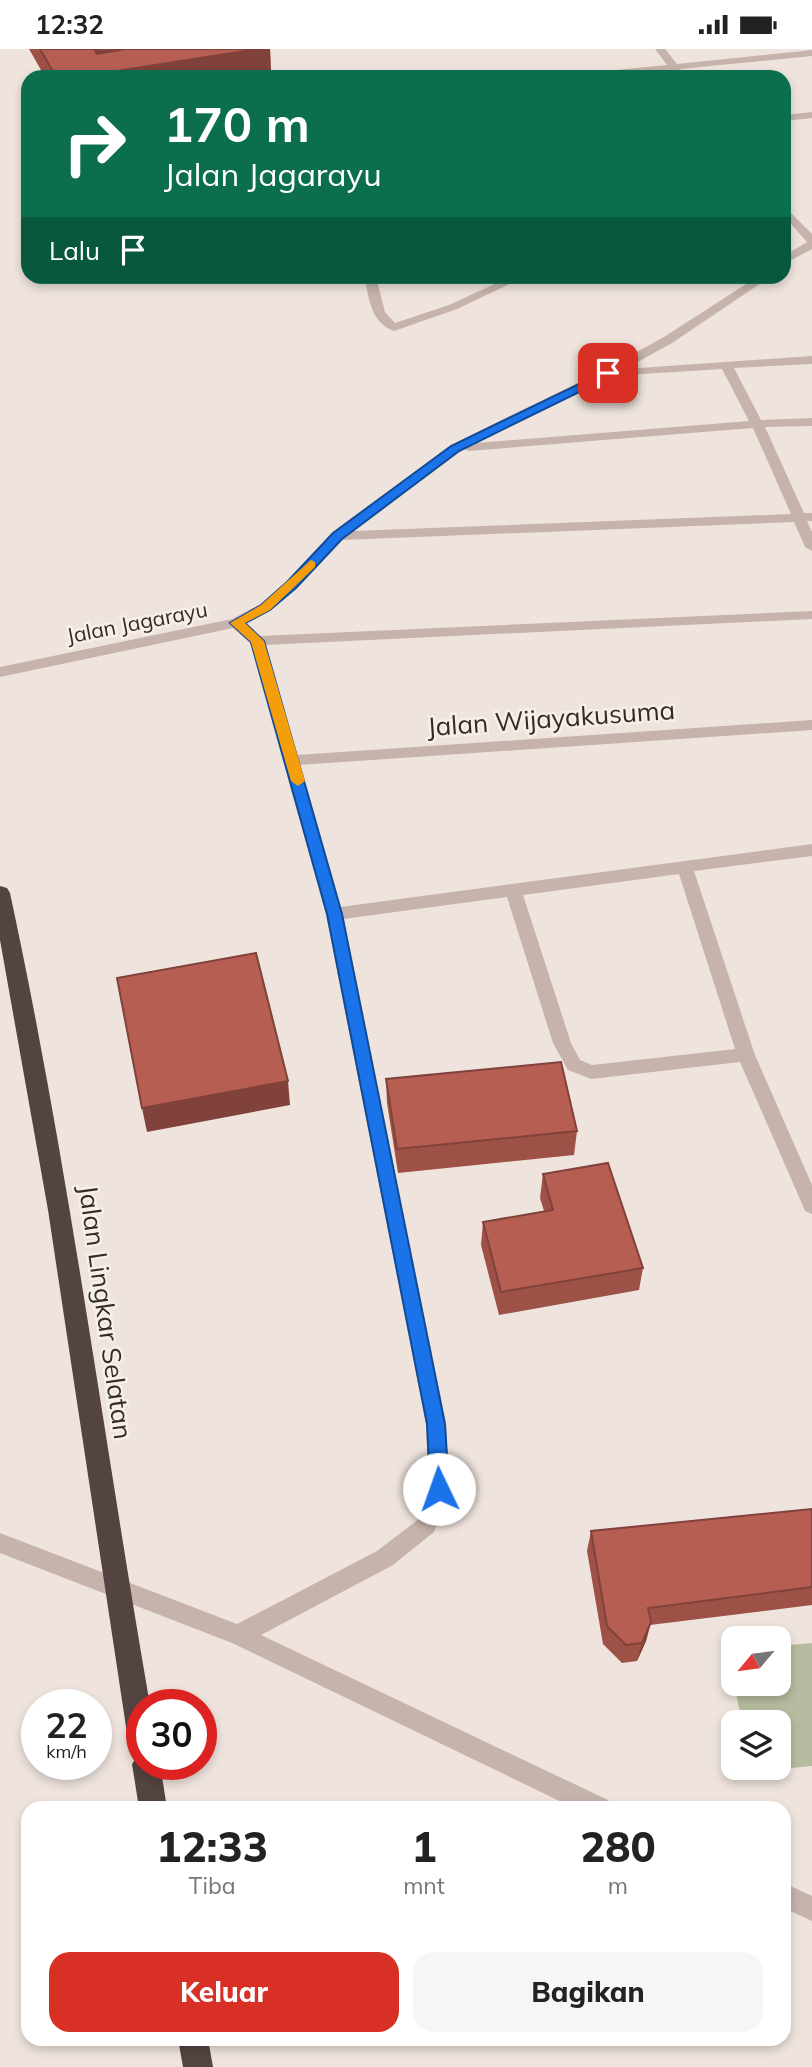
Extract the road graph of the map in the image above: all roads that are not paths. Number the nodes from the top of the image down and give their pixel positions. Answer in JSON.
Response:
{"nodes":[{"id":1,"x":660,"y":49,"type":"edge"},
{"id":2,"x":812,"y":53,"type":"edge"},
{"id":3,"x":674,"y":67,"type":"junction"},
{"id":4,"x":644,"y":70,"type":"edge"},
{"id":5,"x":676,"y":70,"type":"edge"},
{"id":6,"x":812,"y":115,"type":"edge"},
{"id":7,"x":791,"y":117,"type":"edge"},
{"id":8,"x":791,"y":217,"type":"edge"},
{"id":9,"x":812,"y":242,"type":"edge"},
{"id":10,"x":791,"y":256,"type":"edge"},
{"id":11,"x":372,"y":284,"type":"edge"},
{"id":12,"x":503,"y":284,"type":"edge"},
{"id":13,"x":753,"y":284,"type":"edge"},
{"id":14,"x":812,"y":360,"type":"edge"},
{"id":15,"x":726,"y":365,"type":"junction"},
{"id":16,"x":608,"y":373,"type":"junction"},
{"id":17,"x":812,"y":422,"type":"edge"},
{"id":18,"x":757,"y":424,"type":"junction"},
{"id":19,"x":455,"y":449,"type":"junction"},
{"id":20,"x":806,"y":517,"type":"edge"},
{"id":21,"x":338,"y":536,"type":"junction"},
{"id":22,"x":812,"y":547,"type":"edge"},
{"id":23,"x":812,"y":615,"type":"edge"},
{"id":24,"x":236,"y":623,"type":"junction"},
{"id":25,"x":257,"y":641,"type":"junction"},
{"id":26,"x":0,"y":671,"type":"edge"},
{"id":27,"x":812,"y":725,"type":"edge"},
{"id":28,"x":292,"y":760,"type":"junction"},
{"id":29,"x":812,"y":850,"type":"edge"},
{"id":30,"x":685,"y":868,"type":"junction"},
{"id":31,"x":513,"y":890,"type":"junction"},
{"id":32,"x":0,"y":893,"type":"edge"},
{"id":33,"x":334,"y":914,"type":"junction"},
{"id":34,"x":746,"y":1055,"type":"junction"},
{"id":35,"x":812,"y":1203,"type":"edge"},
{"id":36,"x":0,"y":1543,"type":"edge"},
{"id":37,"x":115,"y":1586,"type":"junction"},
{"id":38,"x":238,"y":1635,"type":"junction"},
{"id":39,"x":133,"y":1689,"type":"edge"},
{"id":40,"x":149,"y":1780,"type":"edge"},
{"id":41,"x":152,"y":1801,"type":"edge"},
{"id":42,"x":585,"y":1801,"type":"edge"},
{"id":43,"x":791,"y":1898,"type":"edge"},
{"id":44,"x":812,"y":1909,"type":"edge"},
{"id":45,"x":194,"y":2046,"type":"edge"},
{"id":46,"x":198,"y":2067,"type":"edge"}],
"edges":[{"from":1,"to":3,"type":"street"},
{"from":2,"to":3,"type":"street"},
{"from":3,"to":4,"type":"street"},
{"from":3,"to":5,"type":"street"},
{"from":6,"to":7,"type":"street"},
{"from":8,"to":9,"type":"street"},
{"from":9,"to":10,"type":"street"},
{"from":11,"to":12,"type":"street"},
{"from":13,"to":16,"type":"street","name":"Jalan Jagarayu"},
{"from":14,"to":15,"type":"street"},
{"from":15,"to":16,"type":"street"},
{"from":15,"to":18,"type":"street"},
{"from":16,"to":19,"type":"street","name":"Jalan Jagarayu"},
{"from":17,"to":18,"type":"street"},
{"from":18,"to":19,"type":"street"},
{"from":18,"to":20,"type":"street"},
{"from":19,"to":21,"type":"street","name":"Jalan Jagarayu"},
{"from":20,"to":21,"type":"street"},
{"from":20,"to":22,"type":"street"},
{"from":21,"to":24,"type":"street","name":"Jalan Jagarayu"},
{"from":23,"to":25,"type":"street"},
{"from":24,"to":25,"type":"street"},
{"from":24,"to":26,"type":"street","name":"Jalan Jagarayu"},
{"from":25,"to":28,"type":"street"},
{"from":27,"to":28,"type":"street","name":"Jalan Wijayakusuma"},
{"from":28,"to":33,"type":"street"},
{"from":29,"to":30,"type":"street"},
{"from":30,"to":31,"type":"street"},
{"from":30,"to":34,"type":"street"},
{"from":31,"to":33,"type":"street"},
{"from":31,"to":34,"type":"street"},
{"from":32,"to":37,"type":"highway","name":"Jalan Lingkar Selatan"},
{"from":33,"to":38,"type":"street"},
{"from":34,"to":35,"type":"street"},
{"from":36,"to":37,"type":"street"},
{"from":37,"to":38,"type":"street"},
{"from":37,"to":39,"type":"highway","name":"Jalan Lingkar Selatan"},
{"from":38,"to":42,"type":"street"},
{"from":40,"to":41,"type":"highway"},
{"from":43,"to":44,"type":"street"},
{"from":45,"to":46,"type":"highway"}]}
